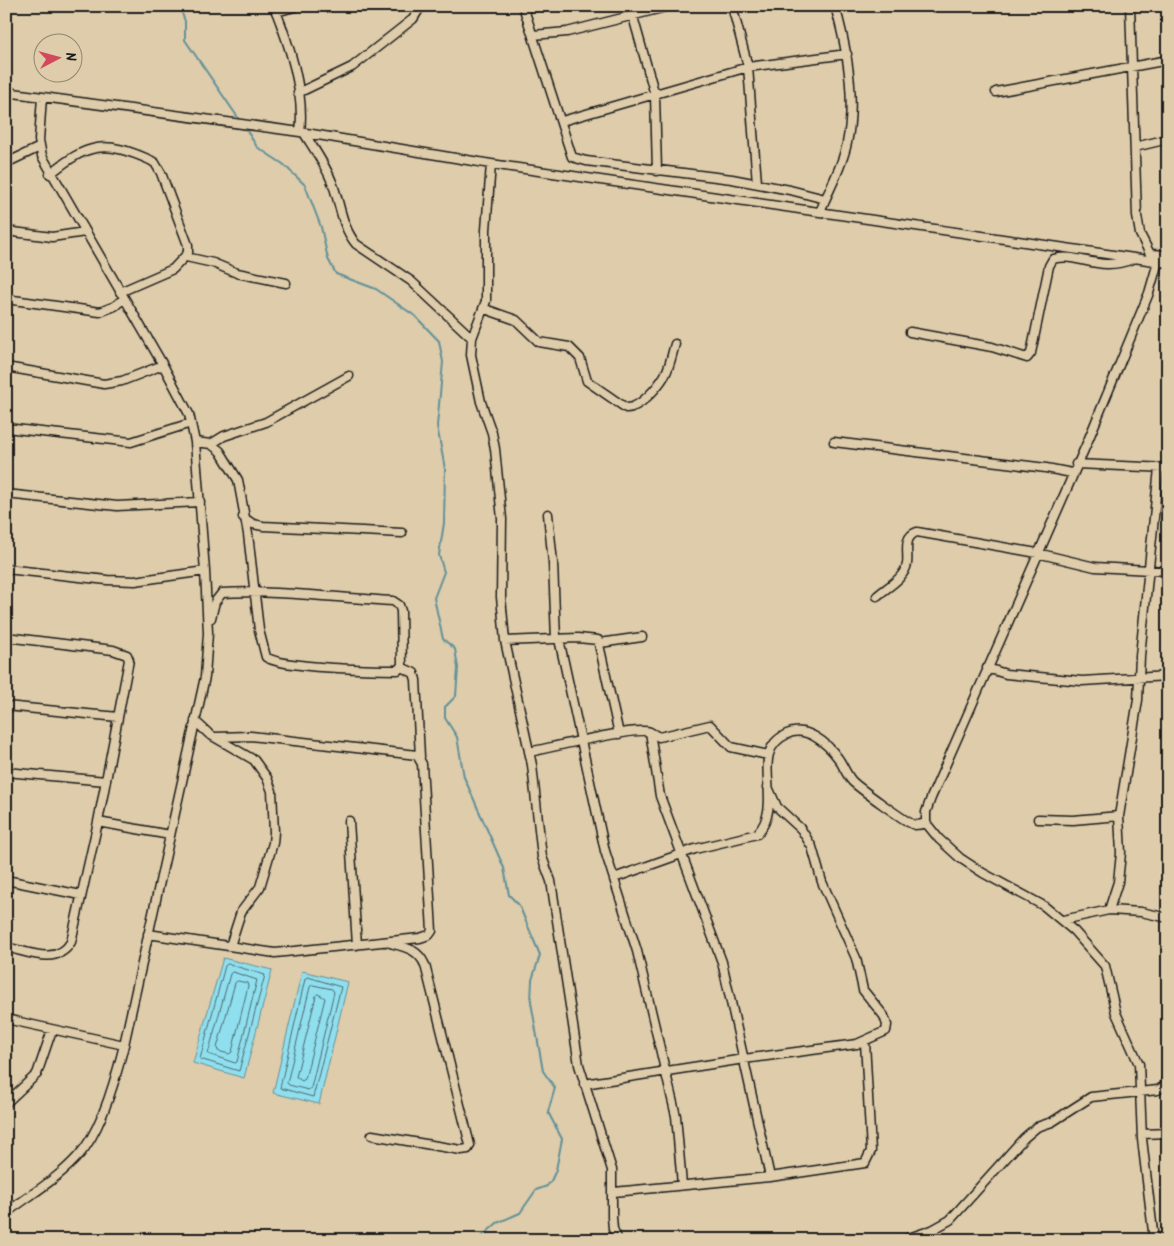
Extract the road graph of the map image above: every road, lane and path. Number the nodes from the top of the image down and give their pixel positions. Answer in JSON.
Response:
{"nodes":[{"id":1,"x":298,"y":6,"type":"edge"},
{"id":2,"x":421,"y":6,"type":"edge"},
{"id":3,"x":523,"y":6,"type":"edge"},
{"id":4,"x":630,"y":6,"type":"edge"},
{"id":5,"x":670,"y":6,"type":"edge"},
{"id":6,"x":732,"y":6,"type":"edge"},
{"id":7,"x":834,"y":6,"type":"edge"},
{"id":8,"x":1130,"y":6,"type":"edge"},
{"id":9,"x":275,"y":9,"type":"edge"},
{"id":10,"x":633,"y":15,"type":"junction"},
{"id":11,"x":533,"y":35,"type":"junction"},
{"id":12,"x":847,"y":54,"type":"junction"},
{"id":13,"x":1168,"y":60,"type":"edge"},
{"id":14,"x":748,"y":67,"type":"junction"},
{"id":15,"x":1133,"y":68,"type":"junction"},
{"id":16,"x":6,"y":92,"type":"edge"},
{"id":17,"x":996,"y":92,"type":"dead end"},
{"id":18,"x":298,"y":93,"type":"junction"},
{"id":19,"x":655,"y":95,"type":"junction"},
{"id":20,"x":42,"y":97,"type":"junction"},
{"id":21,"x":562,"y":121,"type":"junction"},
{"id":22,"x":302,"y":133,"type":"junction"},
{"id":23,"x":1168,"y":139,"type":"edge"},
{"id":24,"x":40,"y":147,"type":"junction"},
{"id":25,"x":1135,"y":147,"type":"junction"},
{"id":26,"x":6,"y":163,"type":"edge"},
{"id":27,"x":491,"y":164,"type":"junction"},
{"id":28,"x":657,"y":171,"type":"junction"},
{"id":29,"x":50,"y":174,"type":"junction"},
{"id":30,"x":757,"y":183,"type":"junction"},
{"id":31,"x":825,"y":199,"type":"junction"},
{"id":32,"x":820,"y":212,"type":"junction"},
{"id":33,"x":6,"y":231,"type":"edge"},
{"id":34,"x":85,"y":232,"type":"junction"},
{"id":35,"x":1168,"y":255,"type":"edge"},
{"id":36,"x":186,"y":257,"type":"junction"},
{"id":37,"x":1133,"y":258,"type":"junction"},
{"id":38,"x":1154,"y":259,"type":"junction"},
{"id":39,"x":1168,"y":263,"type":"edge"},
{"id":40,"x":286,"y":283,"type":"dead end"},
{"id":41,"x":122,"y":295,"type":"junction"},
{"id":42,"x":6,"y":299,"type":"edge"},
{"id":43,"x":485,"y":308,"type":"junction"},
{"id":44,"x":910,"y":332,"type":"dead end"},
{"id":45,"x":472,"y":338,"type":"junction"},
{"id":46,"x":675,"y":344,"type":"dead end"},
{"id":47,"x":163,"y":365,"type":"junction"},
{"id":48,"x":6,"y":367,"type":"edge"},
{"id":49,"x":349,"y":376,"type":"dead end"},
{"id":50,"x":191,"y":423,"type":"junction"},
{"id":51,"x":6,"y":428,"type":"edge"},
{"id":52,"x":195,"y":442,"type":"junction"},
{"id":53,"x":834,"y":442,"type":"dead end"},
{"id":54,"x":211,"y":444,"type":"junction"},
{"id":55,"x":1076,"y":464,"type":"junction"},
{"id":56,"x":1159,"y":468,"type":"junction"},
{"id":57,"x":1168,"y":468,"type":"edge"},
{"id":58,"x":1072,"y":473,"type":"junction"},
{"id":59,"x":6,"y":494,"type":"edge"},
{"id":60,"x":200,"y":502,"type":"junction"},
{"id":61,"x":548,"y":514,"type":"dead end"},
{"id":62,"x":243,"y":517,"type":"junction"},
{"id":63,"x":402,"y":533,"type":"dead end"},
{"id":64,"x":1037,"y":553,"type":"junction"},
{"id":65,"x":6,"y":569,"type":"edge"},
{"id":66,"x":1148,"y":571,"type":"junction"},
{"id":67,"x":1168,"y":571,"type":"edge"},
{"id":68,"x":205,"y":572,"type":"junction"},
{"id":69,"x":254,"y":594,"type":"junction"},
{"id":70,"x":877,"y":596,"type":"dead end"},
{"id":71,"x":208,"y":632,"type":"junction"},
{"id":72,"x":6,"y":637,"type":"edge"},
{"id":73,"x":642,"y":637,"type":"dead end"},
{"id":74,"x":558,"y":639,"type":"junction"},
{"id":75,"x":505,"y":641,"type":"junction"},
{"id":76,"x":600,"y":643,"type":"junction"},
{"id":77,"x":401,"y":668,"type":"junction"},
{"id":78,"x":987,"y":668,"type":"junction"},
{"id":79,"x":1168,"y":676,"type":"edge"},
{"id":80,"x":1138,"y":679,"type":"junction"},
{"id":81,"x":6,"y":706,"type":"edge"},
{"id":82,"x":118,"y":717,"type":"junction"},
{"id":83,"x":195,"y":721,"type":"junction"},
{"id":84,"x":650,"y":732,"type":"junction"},
{"id":85,"x":619,"y":734,"type":"junction"},
{"id":86,"x":216,"y":737,"type":"junction"},
{"id":87,"x":582,"y":742,"type":"junction"},
{"id":88,"x":529,"y":752,"type":"junction"},
{"id":89,"x":768,"y":755,"type":"junction"},
{"id":90,"x":420,"y":757,"type":"junction"},
{"id":91,"x":6,"y":772,"type":"edge"},
{"id":92,"x":106,"y":781,"type":"junction"},
{"id":93,"x":768,"y":787,"type":"junction"},
{"id":94,"x":1120,"y":816,"type":"junction"},
{"id":95,"x":1038,"y":819,"type":"dead end"},
{"id":96,"x":349,"y":821,"type":"dead end"},
{"id":97,"x":98,"y":822,"type":"junction"},
{"id":98,"x":926,"y":823,"type":"junction"},
{"id":99,"x":170,"y":835,"type":"junction"},
{"id":100,"x":681,"y":854,"type":"junction"},
{"id":101,"x":614,"y":878,"type":"junction"},
{"id":102,"x":6,"y":880,"type":"edge"},
{"id":103,"x":81,"y":895,"type":"junction"},
{"id":104,"x":1109,"y":910,"type":"junction"},
{"id":105,"x":1168,"y":918,"type":"edge"},
{"id":106,"x":1063,"y":920,"type":"junction"},
{"id":107,"x":148,"y":934,"type":"junction"},
{"id":108,"x":386,"y":942,"type":"junction"},
{"id":109,"x":357,"y":945,"type":"junction"},
{"id":110,"x":230,"y":946,"type":"junction"},
{"id":111,"x":6,"y":947,"type":"edge"},
{"id":112,"x":6,"y":1019,"type":"edge"},
{"id":113,"x":52,"y":1030,"type":"junction"},
{"id":114,"x":865,"y":1042,"type":"junction"},
{"id":115,"x":124,"y":1045,"type":"junction"},
{"id":116,"x":744,"y":1059,"type":"junction"},
{"id":117,"x":665,"y":1073,"type":"junction"},
{"id":118,"x":1168,"y":1075,"type":"edge"},
{"id":119,"x":584,"y":1084,"type":"junction"},
{"id":120,"x":1140,"y":1092,"type":"junction"},
{"id":121,"x":6,"y":1103,"type":"edge"},
{"id":122,"x":1168,"y":1133,"type":"edge"},
{"id":123,"x":1142,"y":1134,"type":"junction"},
{"id":124,"x":372,"y":1135,"type":"dead end"},
{"id":125,"x":770,"y":1177,"type":"junction"},
{"id":126,"x":682,"y":1185,"type":"junction"},
{"id":127,"x":614,"y":1192,"type":"junction"},
{"id":128,"x":6,"y":1213,"type":"edge"},
{"id":129,"x":618,"y":1240,"type":"edge"},
{"id":130,"x":903,"y":1240,"type":"edge"},
{"id":131,"x":1154,"y":1240,"type":"edge"}],
"edges":[{"from":1,"to":9,"type":"street"},
{"from":2,"to":18,"type":"street"},
{"from":3,"to":11,"type":"street"},
{"from":4,"to":10,"type":"street"},
{"from":5,"to":10,"type":"street"},
{"from":6,"to":14,"type":"street"},
{"from":7,"to":12,"type":"street"},
{"from":8,"to":15,"type":"street"},
{"from":9,"to":18,"type":"street"},
{"from":10,"to":11,"type":"street"},
{"from":10,"to":19,"type":"street"},
{"from":11,"to":21,"type":"street"},
{"from":12,"to":14,"type":"street"},
{"from":12,"to":31,"type":"street"},
{"from":13,"to":15,"type":"street"},
{"from":14,"to":19,"type":"street"},
{"from":14,"to":30,"type":"street"},
{"from":15,"to":17,"type":"street"},
{"from":15,"to":25,"type":"street"},
{"from":16,"to":20,"type":"street"},
{"from":18,"to":22,"type":"street"},
{"from":19,"to":21,"type":"street"},
{"from":19,"to":28,"type":"street"},
{"from":20,"to":22,"type":"street"},
{"from":20,"to":24,"type":"street"},
{"from":21,"to":28,"type":"street"},
{"from":22,"to":27,"type":"street"},
{"from":22,"to":45,"type":"street"},
{"from":23,"to":25,"type":"street"},
{"from":24,"to":26,"type":"street"},
{"from":24,"to":29,"type":"street"},
{"from":25,"to":38,"type":"street"},
{"from":27,"to":32,"type":"street"},
{"from":27,"to":43,"type":"street"},
{"from":28,"to":30,"type":"street"},
{"from":29,"to":34,"type":"street"},
{"from":29,"to":36,"type":"street"},
{"from":30,"to":31,"type":"street"},
{"from":31,"to":32,"type":"street"},
{"from":32,"to":37,"type":"street"},
{"from":33,"to":34,"type":"street"},
{"from":34,"to":41,"type":"street"},
{"from":35,"to":38,"type":"street"},
{"from":36,"to":40,"type":"street"},
{"from":36,"to":41,"type":"street"},
{"from":37,"to":38,"type":"street"},
{"from":37,"to":44,"type":"street"},
{"from":38,"to":39,"type":"street"},
{"from":38,"to":55,"type":"street"},
{"from":41,"to":42,"type":"street"},
{"from":41,"to":47,"type":"street"},
{"from":43,"to":45,"type":"street"},
{"from":43,"to":46,"type":"street"},
{"from":45,"to":75,"type":"street"},
{"from":47,"to":48,"type":"street"},
{"from":47,"to":50,"type":"street"},
{"from":49,"to":54,"type":"street"},
{"from":50,"to":51,"type":"street"},
{"from":50,"to":52,"type":"street"},
{"from":52,"to":54,"type":"street"},
{"from":52,"to":60,"type":"street"},
{"from":53,"to":58,"type":"street"},
{"from":54,"to":62,"type":"street"},
{"from":55,"to":56,"type":"street"},
{"from":55,"to":58,"type":"street"},
{"from":56,"to":57,"type":"street"},
{"from":56,"to":66,"type":"street"},
{"from":58,"to":64,"type":"street"},
{"from":59,"to":60,"type":"street"},
{"from":60,"to":68,"type":"street"},
{"from":61,"to":74,"type":"street"},
{"from":62,"to":63,"type":"street"},
{"from":62,"to":69,"type":"street"},
{"from":64,"to":66,"type":"street"},
{"from":64,"to":70,"type":"street"},
{"from":64,"to":78,"type":"street"},
{"from":65,"to":68,"type":"street"},
{"from":66,"to":67,"type":"street"},
{"from":66,"to":80,"type":"street"},
{"from":68,"to":71,"type":"street"},
{"from":69,"to":71,"type":"street"},
{"from":69,"to":77,"type":"street"},
{"from":69,"to":77,"type":"street"},
{"from":71,"to":83,"type":"street"},
{"from":72,"to":82,"type":"street"},
{"from":73,"to":76,"type":"street"},
{"from":74,"to":75,"type":"street"},
{"from":74,"to":76,"type":"street"},
{"from":74,"to":87,"type":"street"},
{"from":75,"to":88,"type":"street"},
{"from":76,"to":85,"type":"street"},
{"from":77,"to":90,"type":"street"},
{"from":78,"to":80,"type":"street"},
{"from":78,"to":98,"type":"street"},
{"from":79,"to":80,"type":"street"},
{"from":80,"to":94,"type":"street"},
{"from":81,"to":82,"type":"street"},
{"from":82,"to":92,"type":"street"},
{"from":83,"to":86,"type":"street"},
{"from":83,"to":99,"type":"street"},
{"from":84,"to":85,"type":"street"},
{"from":84,"to":89,"type":"street"},
{"from":84,"to":100,"type":"street"},
{"from":85,"to":87,"type":"street"},
{"from":86,"to":90,"type":"street"},
{"from":86,"to":110,"type":"street"},
{"from":87,"to":88,"type":"street"},
{"from":87,"to":101,"type":"street"},
{"from":88,"to":119,"type":"street"},
{"from":89,"to":93,"type":"street"},
{"from":89,"to":98,"type":"street"},
{"from":90,"to":108,"type":"street"},
{"from":91,"to":92,"type":"street"},
{"from":92,"to":97,"type":"street"},
{"from":93,"to":100,"type":"street"},
{"from":93,"to":114,"type":"street"},
{"from":94,"to":95,"type":"street"},
{"from":94,"to":104,"type":"street"},
{"from":96,"to":109,"type":"street"},
{"from":97,"to":99,"type":"street"},
{"from":97,"to":103,"type":"street"},
{"from":98,"to":106,"type":"street"},
{"from":99,"to":107,"type":"street"},
{"from":100,"to":101,"type":"street"},
{"from":100,"to":116,"type":"street"},
{"from":101,"to":117,"type":"street"},
{"from":102,"to":103,"type":"street"},
{"from":103,"to":111,"type":"street"},
{"from":104,"to":105,"type":"street"},
{"from":104,"to":106,"type":"street"},
{"from":106,"to":120,"type":"street"},
{"from":107,"to":110,"type":"street"},
{"from":107,"to":115,"type":"street"},
{"from":108,"to":109,"type":"street"},
{"from":108,"to":124,"type":"street"},
{"from":109,"to":110,"type":"street"},
{"from":112,"to":113,"type":"street"},
{"from":113,"to":115,"type":"street"},
{"from":113,"to":121,"type":"street"},
{"from":114,"to":116,"type":"street"},
{"from":114,"to":125,"type":"street"},
{"from":115,"to":128,"type":"street"},
{"from":116,"to":117,"type":"street"},
{"from":116,"to":125,"type":"street"},
{"from":117,"to":119,"type":"street"},
{"from":117,"to":126,"type":"street"},
{"from":118,"to":120,"type":"street"},
{"from":119,"to":127,"type":"street"},
{"from":120,"to":123,"type":"street"},
{"from":120,"to":130,"type":"street"},
{"from":122,"to":123,"type":"street"},
{"from":123,"to":131,"type":"street"},
{"from":125,"to":126,"type":"street"},
{"from":126,"to":127,"type":"street"},
{"from":127,"to":129,"type":"street"}]}
